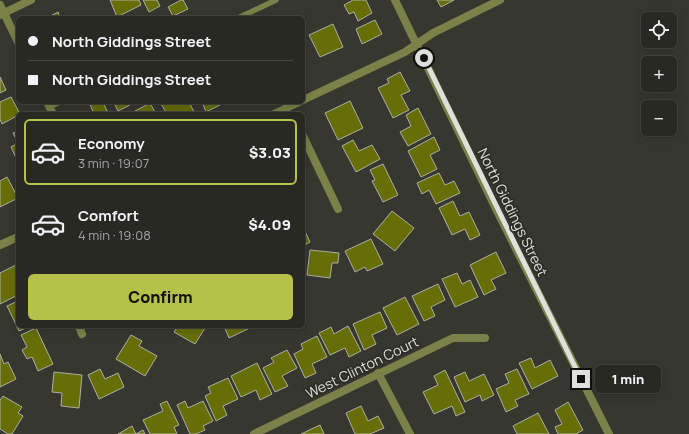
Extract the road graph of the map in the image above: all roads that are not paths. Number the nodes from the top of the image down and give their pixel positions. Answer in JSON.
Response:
{"nodes":[{"id":1,"x":31,"y":0,"type":"edge"},
{"id":2,"x":276,"y":0,"type":"edge"},
{"id":3,"x":395,"y":0,"type":"edge"},
{"id":4,"x":500,"y":0,"type":"edge"},
{"id":5,"x":1,"y":11,"type":"edge"},
{"id":6,"x":242,"y":16,"type":"edge"},
{"id":7,"x":16,"y":38,"type":"edge"},
{"id":8,"x":417,"y":44,"type":"junction"},
{"id":9,"x":305,"y":99,"type":"edge"},
{"id":10,"x":305,"y":140,"type":"edge"},
{"id":11,"x":338,"y":209,"type":"dead end"},
{"id":12,"x":16,"y":238,"type":"edge"},
{"id":13,"x":0,"y":246,"type":"edge"},
{"id":14,"x":485,"y":338,"type":"dead end"},
{"id":15,"x":378,"y":373,"type":"junction"},
{"id":16,"x":254,"y":434,"type":"edge"},
{"id":17,"x":410,"y":434,"type":"edge"},
{"id":18,"x":608,"y":434,"type":"edge"}],
"edges":[{"from":1,"to":5,"type":"street"},
{"from":2,"to":6,"type":"lane"},
{"from":3,"to":8,"type":"street","name":"North Giddings Street"},
{"from":4,"to":8,"type":"street"},
{"from":5,"to":7,"type":"street"},
{"from":8,"to":9,"type":"street"},
{"from":8,"to":18,"type":"street","name":"North Giddings Street"},
{"from":10,"to":11,"type":"street"},
{"from":12,"to":13,"type":"street"},
{"from":14,"to":15,"type":"street","name":"West Clinton Court"},
{"from":15,"to":16,"type":"street","name":"West Clinton Court"},
{"from":15,"to":17,"type":"street"}]}
